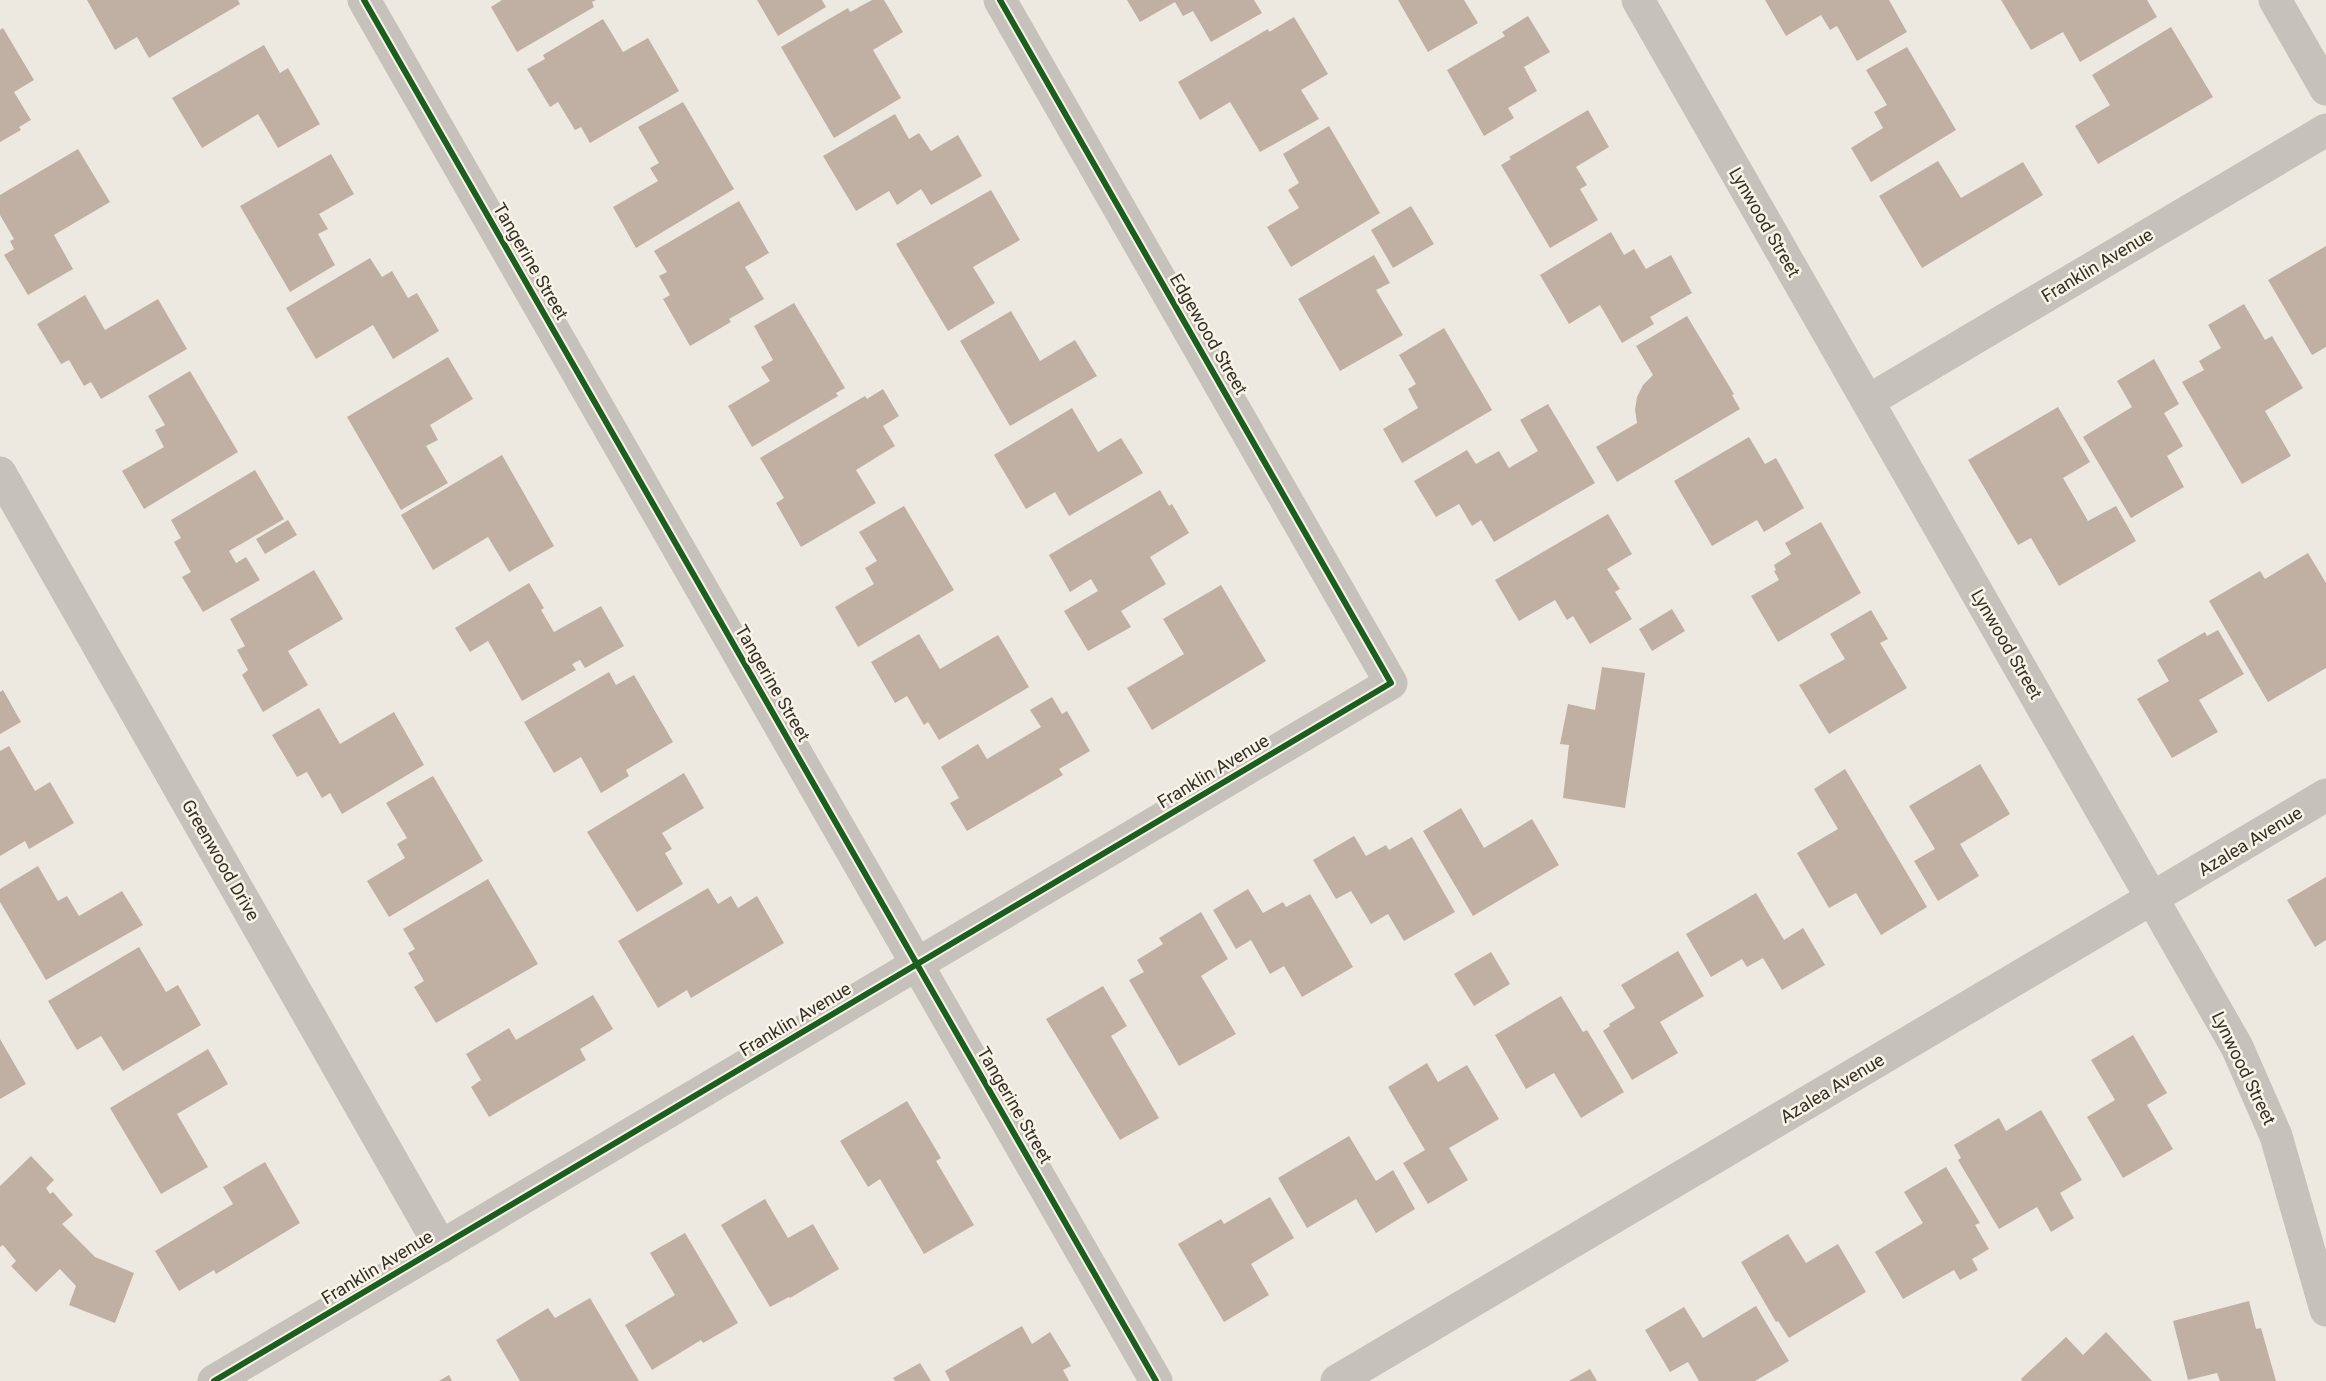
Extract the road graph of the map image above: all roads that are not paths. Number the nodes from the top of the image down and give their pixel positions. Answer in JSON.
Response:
{"nodes":[{"id":1,"x":364,"y":0,"type":"edge"},
{"id":2,"x":1000,"y":0,"type":"edge"},
{"id":3,"x":1638,"y":0,"type":"edge"},
{"id":4,"x":2275,"y":0,"type":"edge"},
{"id":5,"x":2326,"y":89,"type":"edge"},
{"id":6,"x":2326,"y":130,"type":"edge"},
{"id":7,"x":1868,"y":401,"type":"junction"},
{"id":8,"x":0,"y":473,"type":"edge"},
{"id":9,"x":1391,"y":683,"type":"joint"},
{"id":10,"x":2326,"y":795,"type":"edge"},
{"id":11,"x":2153,"y":898,"type":"junction"},
{"id":12,"x":917,"y":964,"type":"junction"},
{"id":13,"x":441,"y":1247,"type":"junction"},
{"id":14,"x":2326,"y":1310,"type":"edge"},
{"id":15,"x":214,"y":1381,"type":"edge"},
{"id":16,"x":1156,"y":1381,"type":"edge"},
{"id":17,"x":1337,"y":1381,"type":"edge"}],
"edges":[{"from":1,"to":12,"type":"street","name":"Tangerine Street"},
{"from":2,"to":9,"type":"street","name":"Edgewood Street"},
{"from":3,"to":7,"type":"street","name":"Lynwood Street"},
{"from":4,"to":5,"type":"street"},
{"from":6,"to":7,"type":"street","name":"Franklin Avenue"},
{"from":7,"to":11,"type":"street","name":"Lynwood Street"},
{"from":8,"to":13,"type":"street","name":"Greenwood Drive"},
{"from":9,"to":12,"type":"street","name":"Franklin Avenue"},
{"from":10,"to":11,"type":"street","name":"Azalea Avenue"},
{"from":11,"to":14,"type":"street","name":"Lynwood Street"},
{"from":11,"to":17,"type":"street","name":"Azalea Avenue"},
{"from":12,"to":13,"type":"street","name":"Franklin Avenue"},
{"from":12,"to":16,"type":"street","name":"Tangerine Street"},
{"from":13,"to":15,"type":"street","name":"Franklin Avenue"}]}
